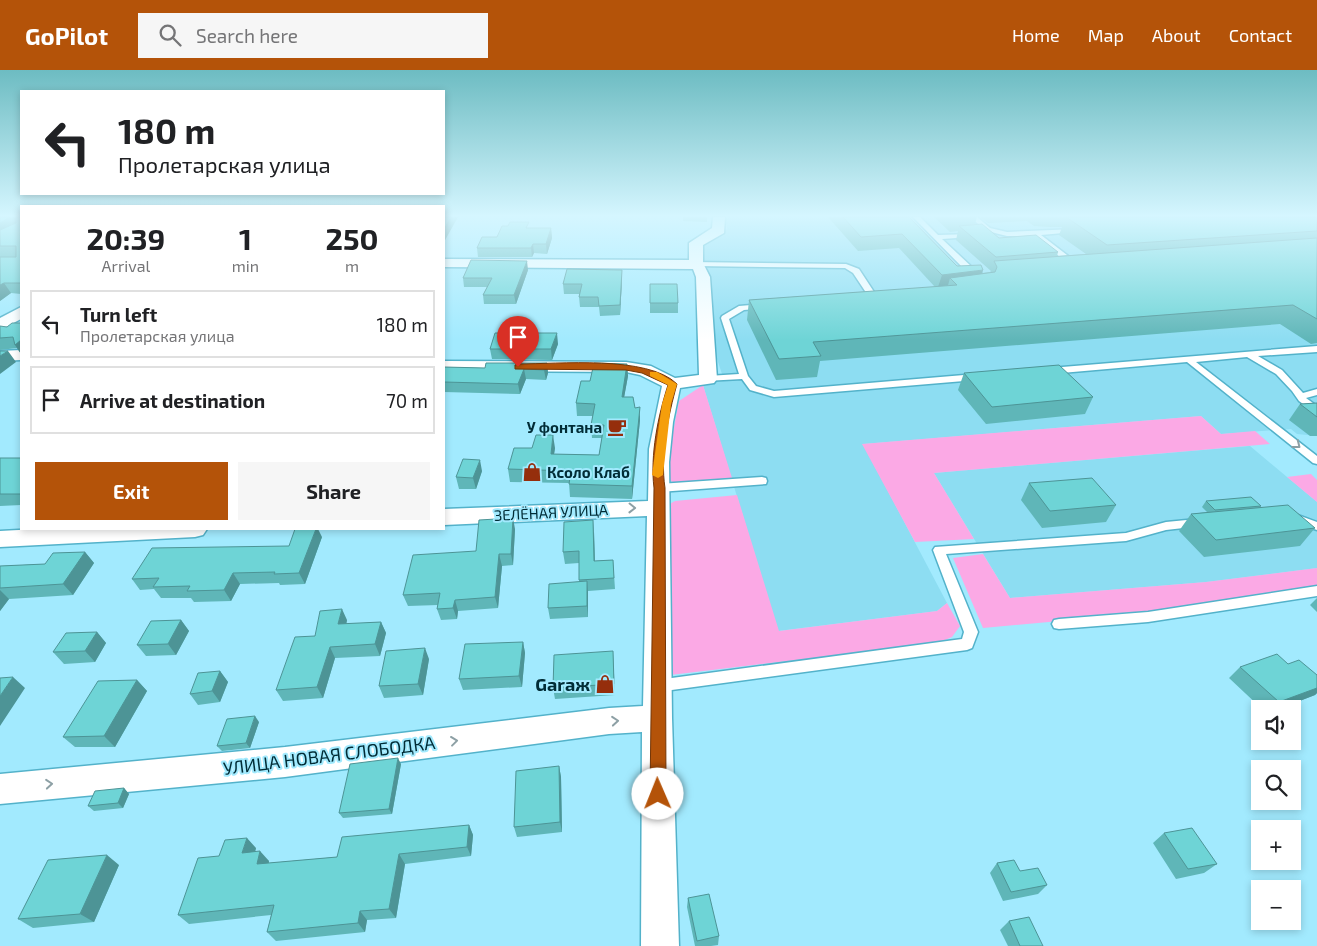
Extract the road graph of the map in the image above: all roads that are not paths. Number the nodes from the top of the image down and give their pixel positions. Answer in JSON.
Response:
{"nodes":[{"id":1,"x":696,"y":258,"type":"edge"},
{"id":2,"x":958,"y":258,"type":"edge"},
{"id":3,"x":1067,"y":258,"type":"edge"},
{"id":4,"x":445,"y":263,"type":"edge"},
{"id":5,"x":696,"y":264,"type":"junction"},
{"id":6,"x":1071,"y":270,"type":"edge"},
{"id":7,"x":992,"y":275,"type":"edge"},
{"id":8,"x":884,"y":297,"type":"edge"},
{"id":9,"x":874,"y":298,"type":"junction"},
{"id":10,"x":864,"y":299,"type":"edge"},
{"id":11,"x":775,"y":305,"type":"edge"},
{"id":12,"x":20,"y":313,"type":"edge"},
{"id":13,"x":0,"y":325,"type":"edge"},
{"id":14,"x":1317,"y":349,"type":"edge"},
{"id":15,"x":20,"y":355,"type":"edge"},
{"id":16,"x":1244,"y":355,"type":"junction"},
{"id":17,"x":0,"y":356,"type":"edge"},
{"id":18,"x":1189,"y":360,"type":"junction"},
{"id":19,"x":445,"y":366,"type":"edge"},
{"id":20,"x":1042,"y":372,"type":"edge"},
{"id":21,"x":744,"y":376,"type":"junction"},
{"id":22,"x":983,"y":376,"type":"edge"},
{"id":23,"x":708,"y":379,"type":"junction"},
{"id":24,"x":672,"y":384,"type":"junction"},
{"id":25,"x":1317,"y":392,"type":"edge"},
{"id":26,"x":1301,"y":396,"type":"junction"},
{"id":27,"x":1317,"y":411,"type":"edge"},
{"id":28,"x":1317,"y":461,"type":"edge"},
{"id":29,"x":762,"y":481,"type":"dead end"},
{"id":30,"x":659,"y":498,"type":"junction"},
{"id":31,"x":1286,"y":515,"type":"edge"},
{"id":32,"x":445,"y":517,"type":"edge"},
{"id":33,"x":1212,"y":522,"type":"edge"},
{"id":34,"x":1317,"y":526,"type":"edge"},
{"id":35,"x":176,"y":530,"type":"edge"},
{"id":36,"x":0,"y":539,"type":"edge"},
{"id":37,"x":1317,"y":591,"type":"edge"},
{"id":38,"x":1059,"y":624,"type":"dead end"},
{"id":39,"x":657,"y":686,"type":"junction"},
{"id":40,"x":657,"y":718,"type":"junction"},
{"id":41,"x":0,"y":789,"type":"edge"},
{"id":42,"x":660,"y":946,"type":"edge"}],
"edges":[{"from":1,"to":5,"type":"street"},
{"from":2,"to":7,"type":"lane"},
{"from":3,"to":6,"type":"lane"},
{"from":4,"to":5,"type":"street"},
{"from":5,"to":9,"type":"lane"},
{"from":5,"to":23,"type":"street"},
{"from":8,"to":9,"type":"lane"},
{"from":9,"to":10,"type":"lane"},
{"from":11,"to":21,"type":"lane"},
{"from":12,"to":13,"type":"street"},
{"from":14,"to":16,"type":"lane"},
{"from":15,"to":17,"type":"street"},
{"from":16,"to":18,"type":"lane"},
{"from":16,"to":26,"type":"lane"},
{"from":18,"to":20,"type":"lane"},
{"from":18,"to":28,"type":"lane","one_way":true},
{"from":19,"to":24,"type":"street"},
{"from":21,"to":22,"type":"lane"},
{"from":21,"to":23,"type":"lane"},
{"from":23,"to":24,"type":"street"},
{"from":24,"to":30,"type":"street"},
{"from":25,"to":26,"type":"lane"},
{"from":26,"to":27,"type":"lane"},
{"from":29,"to":30,"type":"lane"},
{"from":32,"to":30,"type":"street","name":"ЗЕЛЁНАЯ УЛИЦА","one_way":true},
{"from":30,"to":39,"type":"street"},
{"from":31,"to":34,"type":"lane"},
{"from":33,"to":39,"type":"lane"},
{"from":35,"to":36,"type":"street"},
{"from":37,"to":38,"type":"lane"},
{"from":39,"to":40,"type":"street"},
{"from":41,"to":40,"type":"street","name":"УЛИЦА НОВАЯ СЛОБОДКА","one_way":true},
{"from":40,"to":42,"type":"street"}]}
